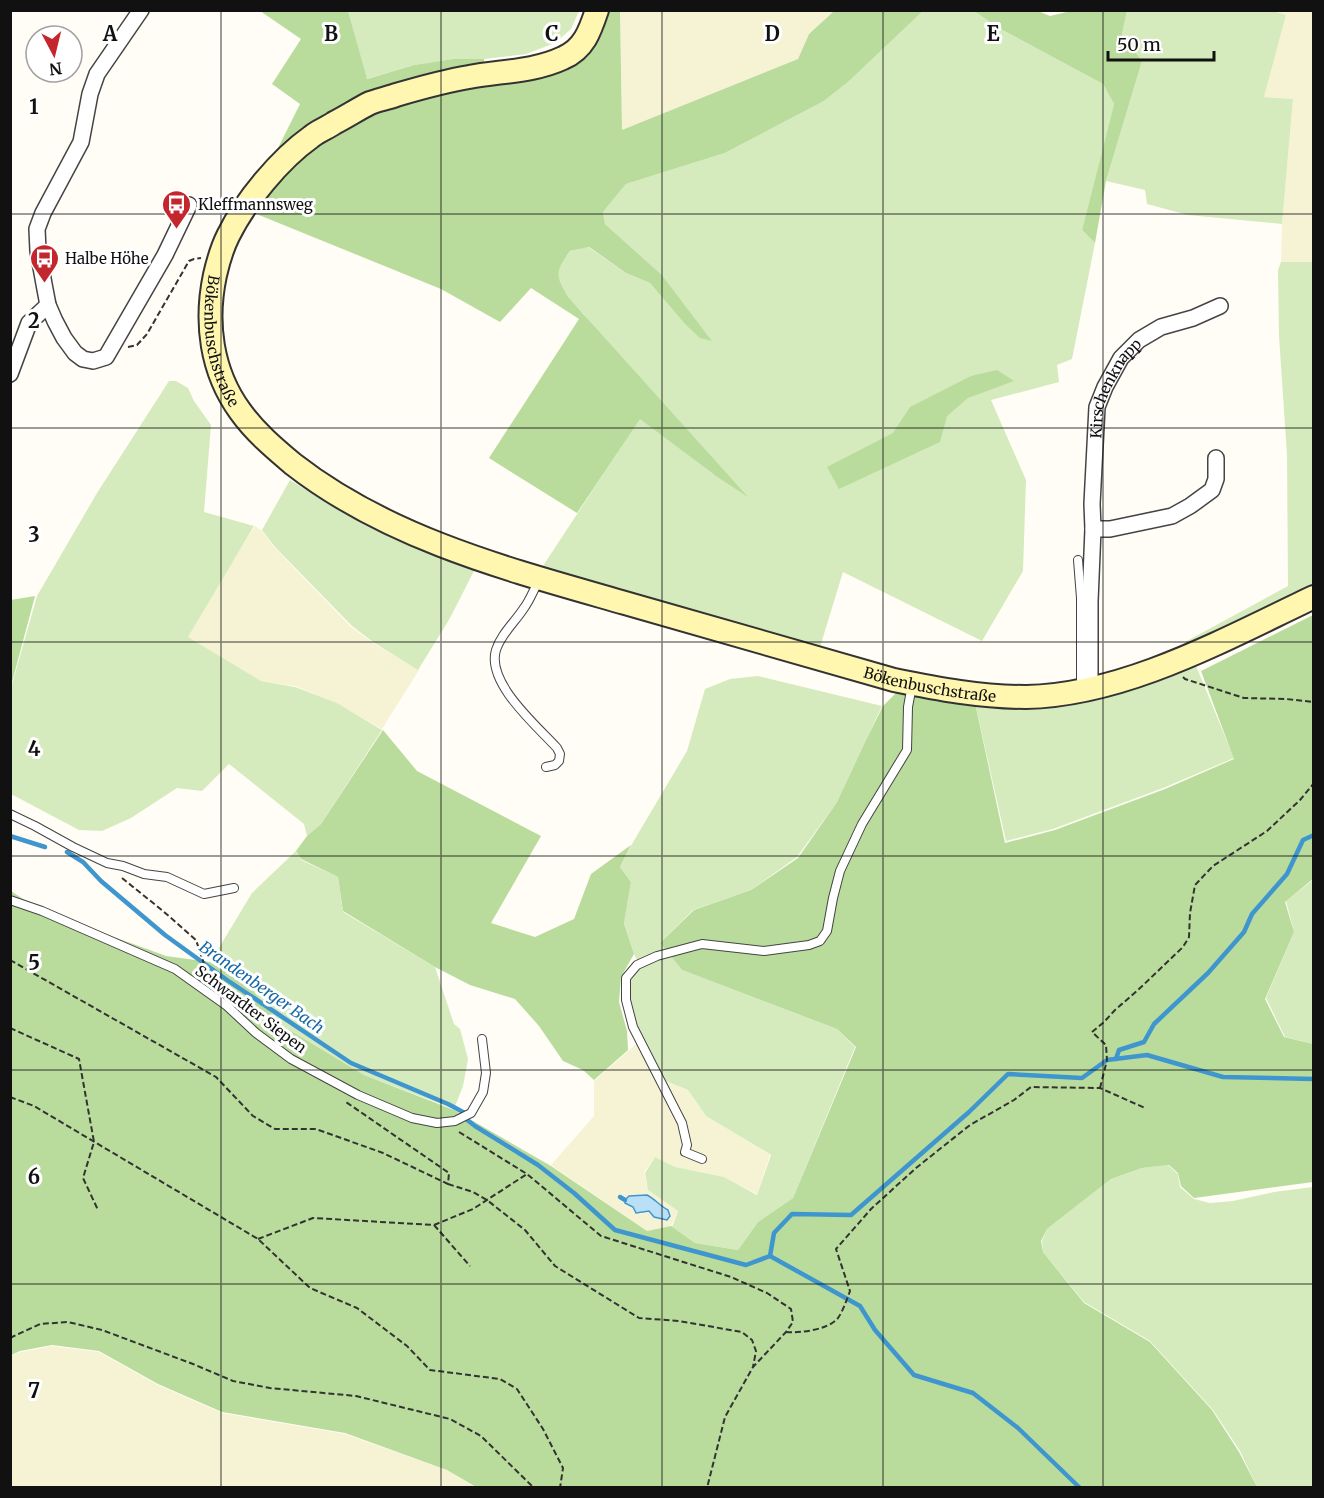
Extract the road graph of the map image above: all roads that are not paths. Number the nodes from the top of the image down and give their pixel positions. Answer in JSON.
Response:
{"nodes":[{"id":1,"x":141,"y":10,"type":"edge"},
{"id":2,"x":597,"y":10,"type":"edge"},
{"id":3,"x":189,"y":205,"type":"dead end"},
{"id":4,"x":48,"y":305,"type":"junction"},
{"id":5,"x":1220,"y":306,"type":"dead end"},
{"id":6,"x":10,"y":374,"type":"edge"},
{"id":7,"x":1216,"y":459,"type":"dead end"},
{"id":8,"x":1093,"y":529,"type":"junction"},
{"id":9,"x":1078,"y":560,"type":"dead end"},
{"id":10,"x":540,"y":578,"type":"junction"},
{"id":11,"x":1314,"y":597,"type":"edge"},
{"id":12,"x":912,"y":683,"type":"junction"},
{"id":13,"x":1086,"y":690,"type":"junction"},
{"id":14,"x":546,"y":767,"type":"dead end"},
{"id":15,"x":10,"y":814,"type":"edge"},
{"id":16,"x":234,"y":888,"type":"dead end"},
{"id":17,"x":10,"y":900,"type":"edge"},
{"id":18,"x":482,"y":1039,"type":"dead end"},
{"id":19,"x":702,"y":1159,"type":"dead end"}],
"edges":[{"from":1,"to":4,"type":"street"},
{"from":2,"to":10,"type":"main road","name":"Bökenbuschstraße"},
{"from":3,"to":4,"type":"street"},
{"from":4,"to":6,"type":"street"},
{"from":5,"to":8,"type":"street","name":"Kirschenknapp"},
{"from":7,"to":8,"type":"street"},
{"from":8,"to":13,"type":"street","name":"Kirschenknapp"},
{"from":9,"to":13,"type":"lane"},
{"from":10,"to":12,"type":"main road","name":"Bökenbuschstraße"},
{"from":10,"to":14,"type":"lane"},
{"from":11,"to":13,"type":"main road","name":"Bökenbuschstraße"},
{"from":12,"to":13,"type":"main road","name":"Bökenbuschstraße"},
{"from":12,"to":19,"type":"lane"},
{"from":15,"to":16,"type":"lane"},
{"from":17,"to":18,"type":"lane","name":"Schwardter Siepen"}]}
